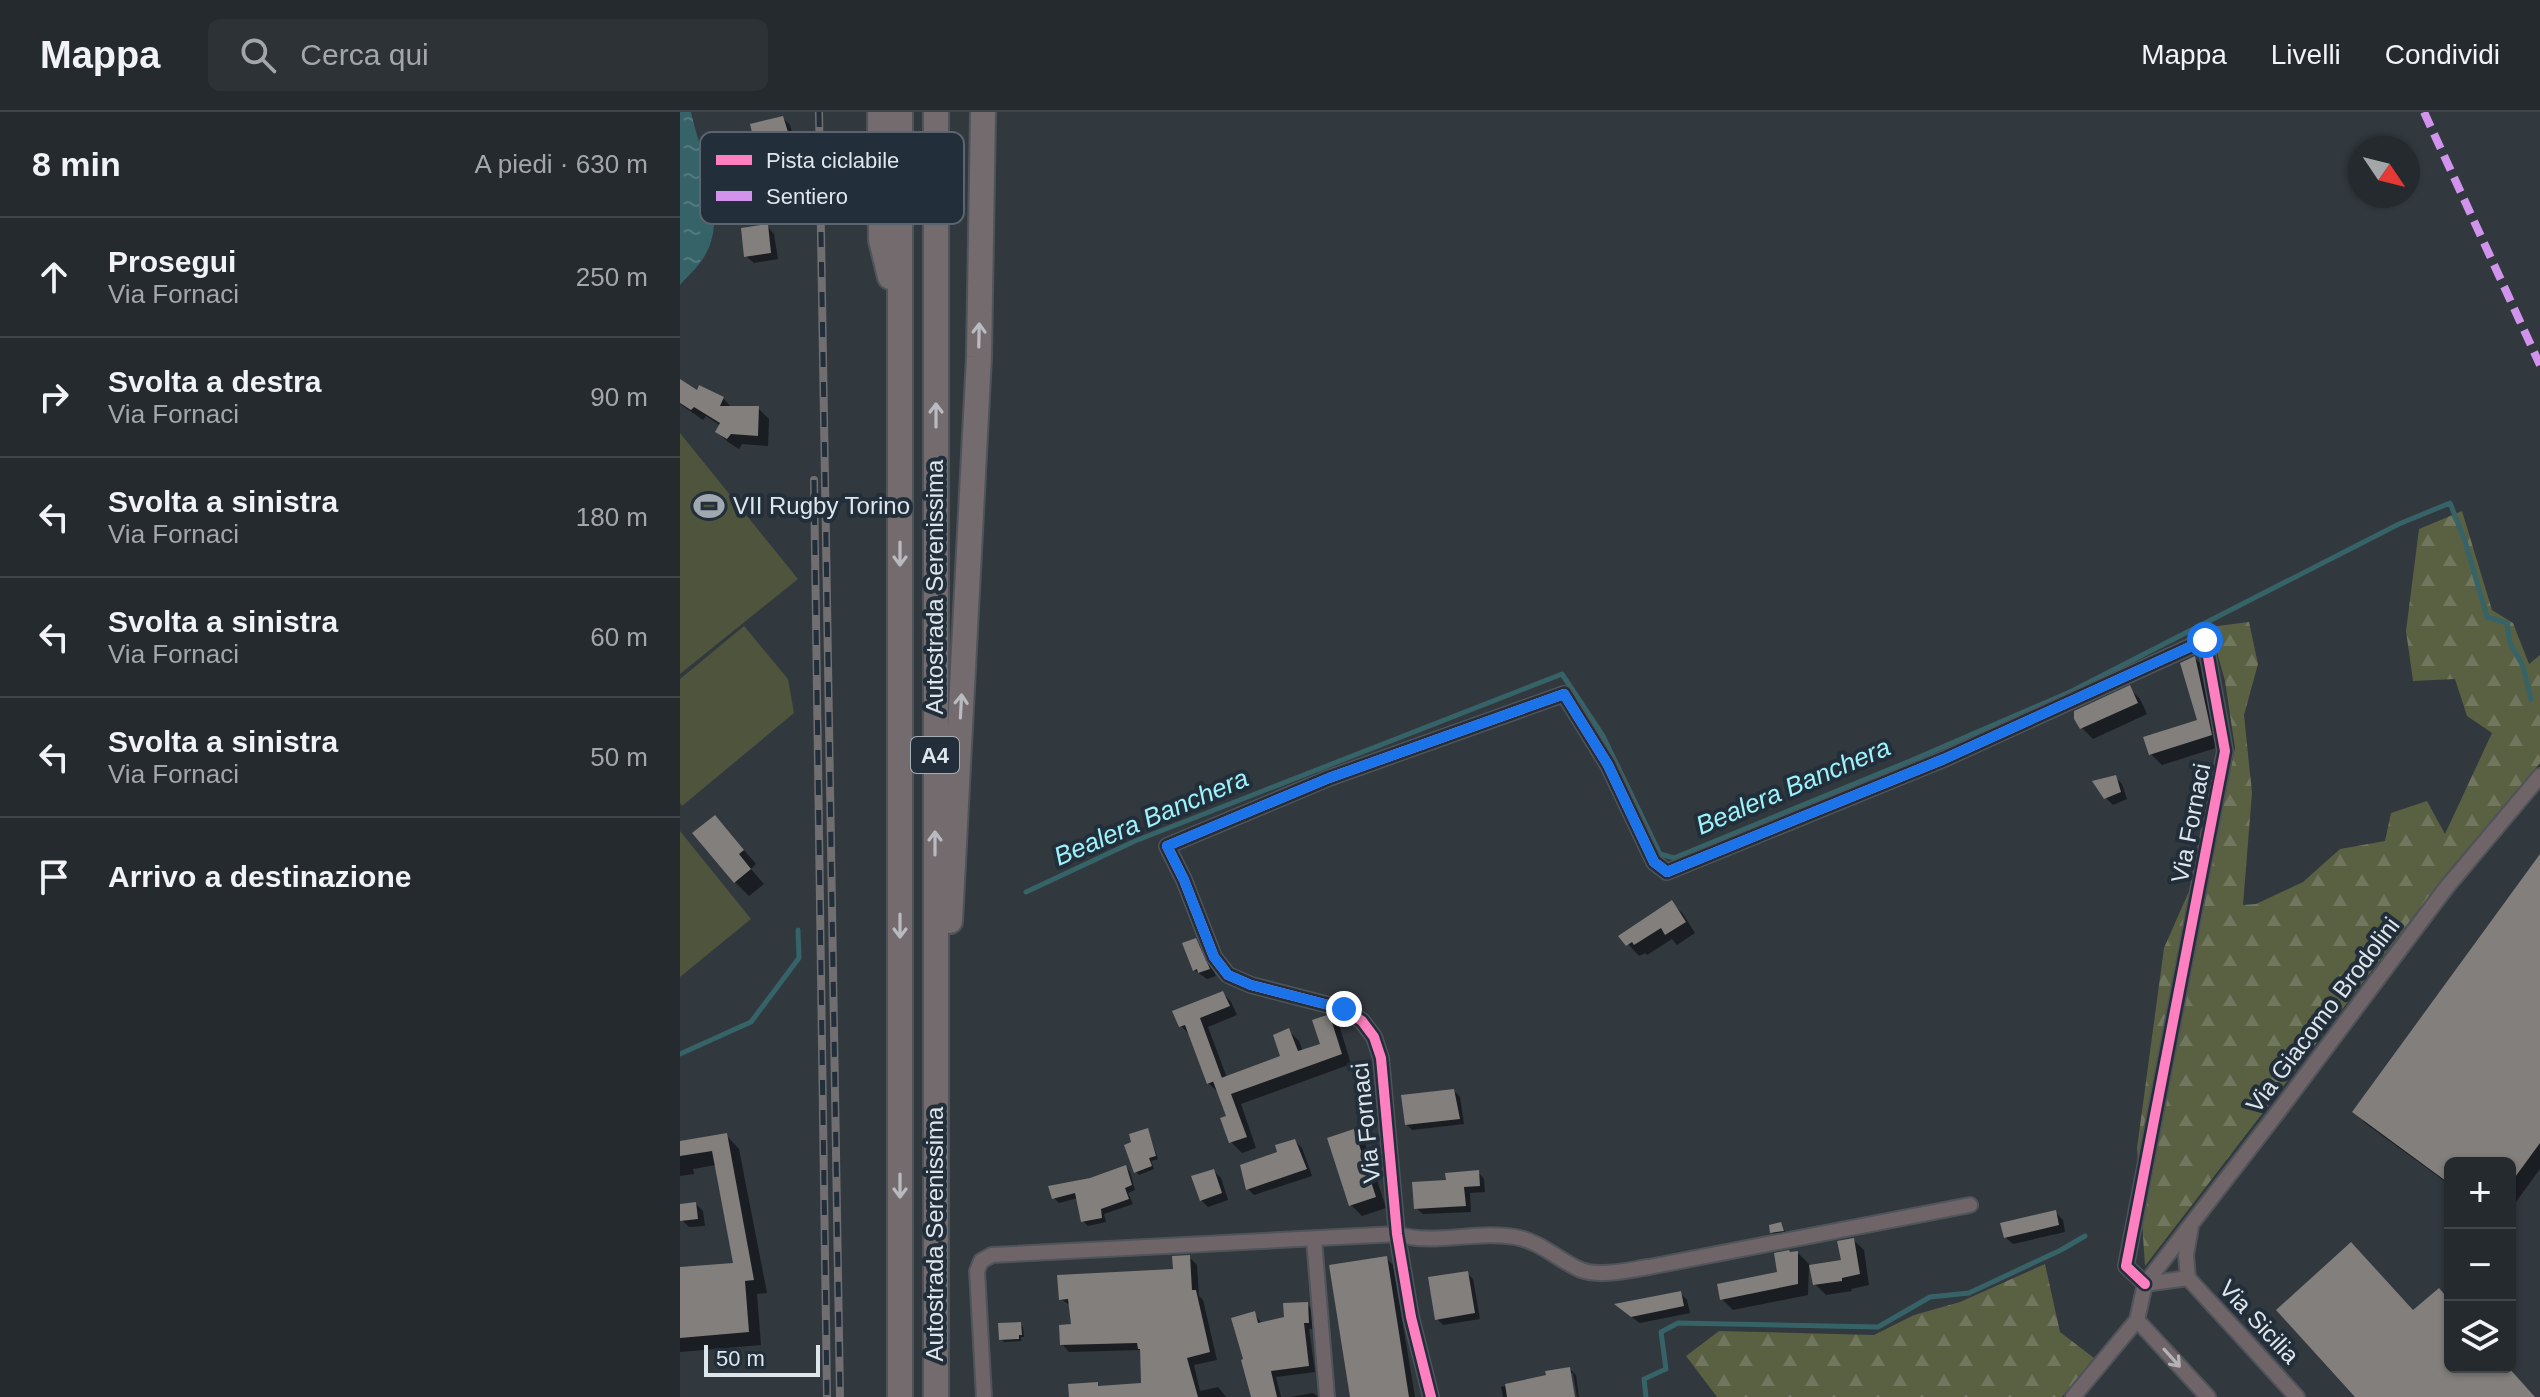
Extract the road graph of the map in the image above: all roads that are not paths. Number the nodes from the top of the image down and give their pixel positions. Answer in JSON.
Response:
{"nodes":[{"id":1,"x":880,"y":112,"type":"edge"},
{"id":2,"x":936,"y":112,"type":"edge"},
{"id":3,"x":983,"y":112,"type":"edge"},
{"id":4,"x":880,"y":132,"type":"edge"},
{"id":5,"x":936,"y":132,"type":"edge"},
{"id":6,"x":881,"y":224,"type":"edge"},
{"id":7,"x":900,"y":224,"type":"edge"},
{"id":8,"x":936,"y":224,"type":"edge"},
{"id":9,"x":900,"y":316,"type":"junction"},
{"id":10,"x":2540,"y":776,"type":"edge"},
{"id":11,"x":1970,"y":1205,"type":"dead end"},
{"id":12,"x":2191,"y":1225,"type":"junction"},
{"id":13,"x":934,"y":1231,"type":"junction"},
{"id":14,"x":1397,"y":1234,"type":"junction"},
{"id":15,"x":1314,"y":1239,"type":"junction"},
{"id":16,"x":2188,"y":1278,"type":"junction"},
{"id":17,"x":2145,"y":1284,"type":"junction"},
{"id":18,"x":2137,"y":1320,"type":"junction"},
{"id":19,"x":900,"y":1397,"type":"edge"},
{"id":20,"x":936,"y":1397,"type":"edge"},
{"id":21,"x":984,"y":1397,"type":"edge"},
{"id":22,"x":1327,"y":1397,"type":"edge"},
{"id":23,"x":1431,"y":1397,"type":"edge"},
{"id":24,"x":2073,"y":1397,"type":"edge"},
{"id":25,"x":2208,"y":1397,"type":"edge"},
{"id":26,"x":2297,"y":1397,"type":"edge"}],
"edges":[{"from":1,"to":4,"type":"highway"},
{"from":5,"to":2,"type":"highway","name":"Autostrada Serenissima","number":"A4","one_way":true},
{"from":13,"to":3,"type":"highway","one_way":true},
{"from":6,"to":9,"type":"highway"},
{"from":7,"to":9,"type":"highway","name":"Autostrada Serenissima","number":"A4"},
{"from":13,"to":8,"type":"highway","name":"Autostrada Serenissima","number":"A4","one_way":true},
{"from":9,"to":19,"type":"highway","name":"Autostrada Serenissima","number":"A4","one_way":true},
{"from":10,"to":12,"type":"street","name":"Via Giacomo Brodolini"},
{"from":11,"to":14,"type":"street"},
{"from":12,"to":16,"type":"street"},
{"from":12,"to":17,"type":"street","name":"Via Giacomo Brodolini"},
{"from":13,"to":20,"type":"highway","name":"Autostrada Serenissima","number":"A4"},
{"from":14,"to":15,"type":"street"},
{"from":14,"to":17,"type":"street","name":"Via Fornaci"},
{"from":14,"to":23,"type":"street"},
{"from":15,"to":21,"type":"street"},
{"from":15,"to":22,"type":"street"},
{"from":16,"to":17,"type":"street"},
{"from":16,"to":26,"type":"street","name":"Via Sicilia"},
{"from":17,"to":18,"type":"street"},
{"from":18,"to":24,"type":"street"},
{"from":18,"to":25,"type":"street","one_way":true}]}
